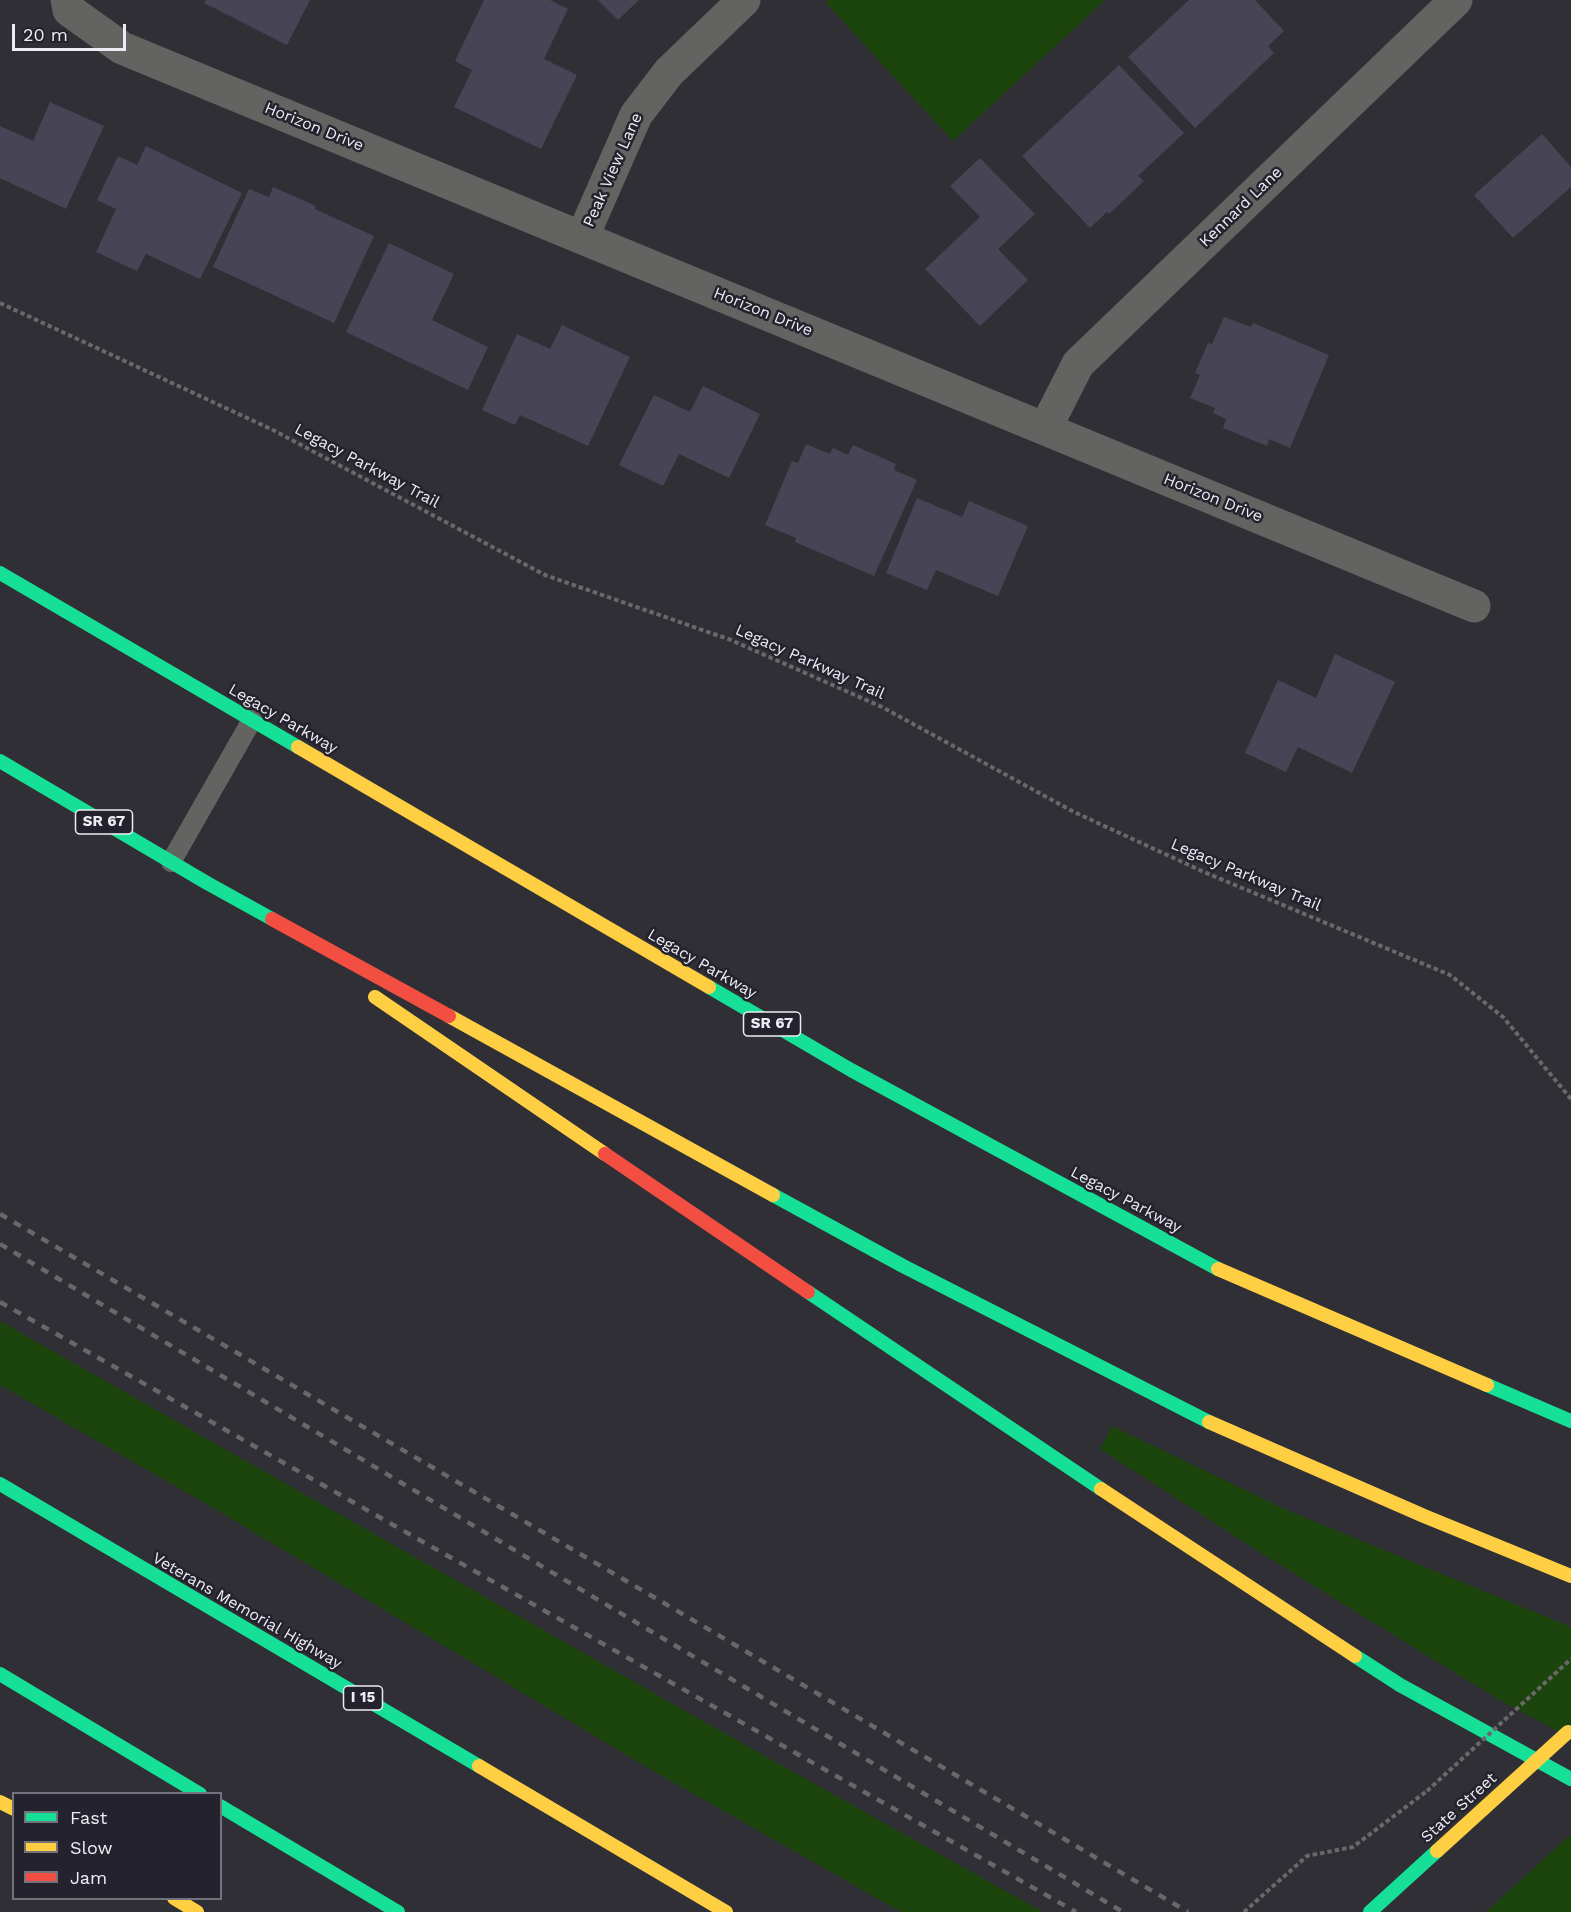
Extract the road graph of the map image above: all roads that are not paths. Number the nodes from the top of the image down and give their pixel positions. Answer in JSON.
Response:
{"nodes":[{"id":1,"x":67,"y":0,"type":"edge"},
{"id":2,"x":744,"y":0,"type":"edge"},
{"id":3,"x":1456,"y":0,"type":"edge"},
{"id":4,"x":582,"y":238,"type":"junction"},
{"id":5,"x":1045,"y":429,"type":"junction"},
{"id":6,"x":0,"y":573,"type":"edge"},
{"id":7,"x":1474,"y":606,"type":"dead end"},
{"id":8,"x":252,"y":720,"type":"junction"},
{"id":9,"x":0,"y":761,"type":"edge"},
{"id":10,"x":171,"y":862,"type":"junction"},
{"id":11,"x":207,"y":883,"type":"junction"},
{"id":12,"x":325,"y":963,"type":"dead end"},
{"id":13,"x":364,"y":990,"type":"dead end"},
{"id":14,"x":1571,"y":1421,"type":"edge"},
{"id":15,"x":0,"y":1484,"type":"edge"},
{"id":16,"x":1571,"y":1576,"type":"edge"},
{"id":17,"x":0,"y":1674,"type":"edge"},
{"id":18,"x":1571,"y":1730,"type":"edge"},
{"id":19,"x":1571,"y":1779,"type":"edge"},
{"id":20,"x":197,"y":1792,"type":"edge"},
{"id":21,"x":222,"y":1807,"type":"edge"},
{"id":22,"x":176,"y":1900,"type":"edge"},
{"id":23,"x":197,"y":1912,"type":"edge"},
{"id":24,"x":398,"y":1912,"type":"edge"},
{"id":25,"x":726,"y":1912,"type":"edge"},
{"id":26,"x":1370,"y":1912,"type":"edge"}],
"edges":[{"from":1,"to":4,"type":"street","name":"Horizon Drive"},
{"from":2,"to":4,"type":"street","name":"Peak View Lane"},
{"from":3,"to":5,"type":"street","name":"Kennard Lane"},
{"from":4,"to":5,"type":"street","name":"Horizon Drive"},
{"from":5,"to":7,"type":"street","name":"Horizon Drive"},
{"from":6,"to":8,"type":"main road","name":"Legacy Parkway","number":"SR 67"},
{"from":8,"to":10,"type":"lane"},
{"from":8,"to":14,"type":"main road","name":"Legacy Parkway","number":"SR 67"},
{"from":9,"to":10,"type":"main road","number":"SR 67"},
{"from":10,"to":11,"type":"main road","number":"SR 67"},
{"from":11,"to":12,"type":"main road"},
{"from":11,"to":16,"type":"main road"},
{"from":13,"to":19,"type":"main road"},
{"from":15,"to":25,"type":"main road","name":"Veterans Memorial Highway","number":"I 15"},
{"from":17,"to":20,"type":"main road"},
{"from":18,"to":26,"type":"main road","name":"State Street","bridge":true},
{"from":21,"to":24,"type":"main road"},
{"from":22,"to":23,"type":"main road"}]}
